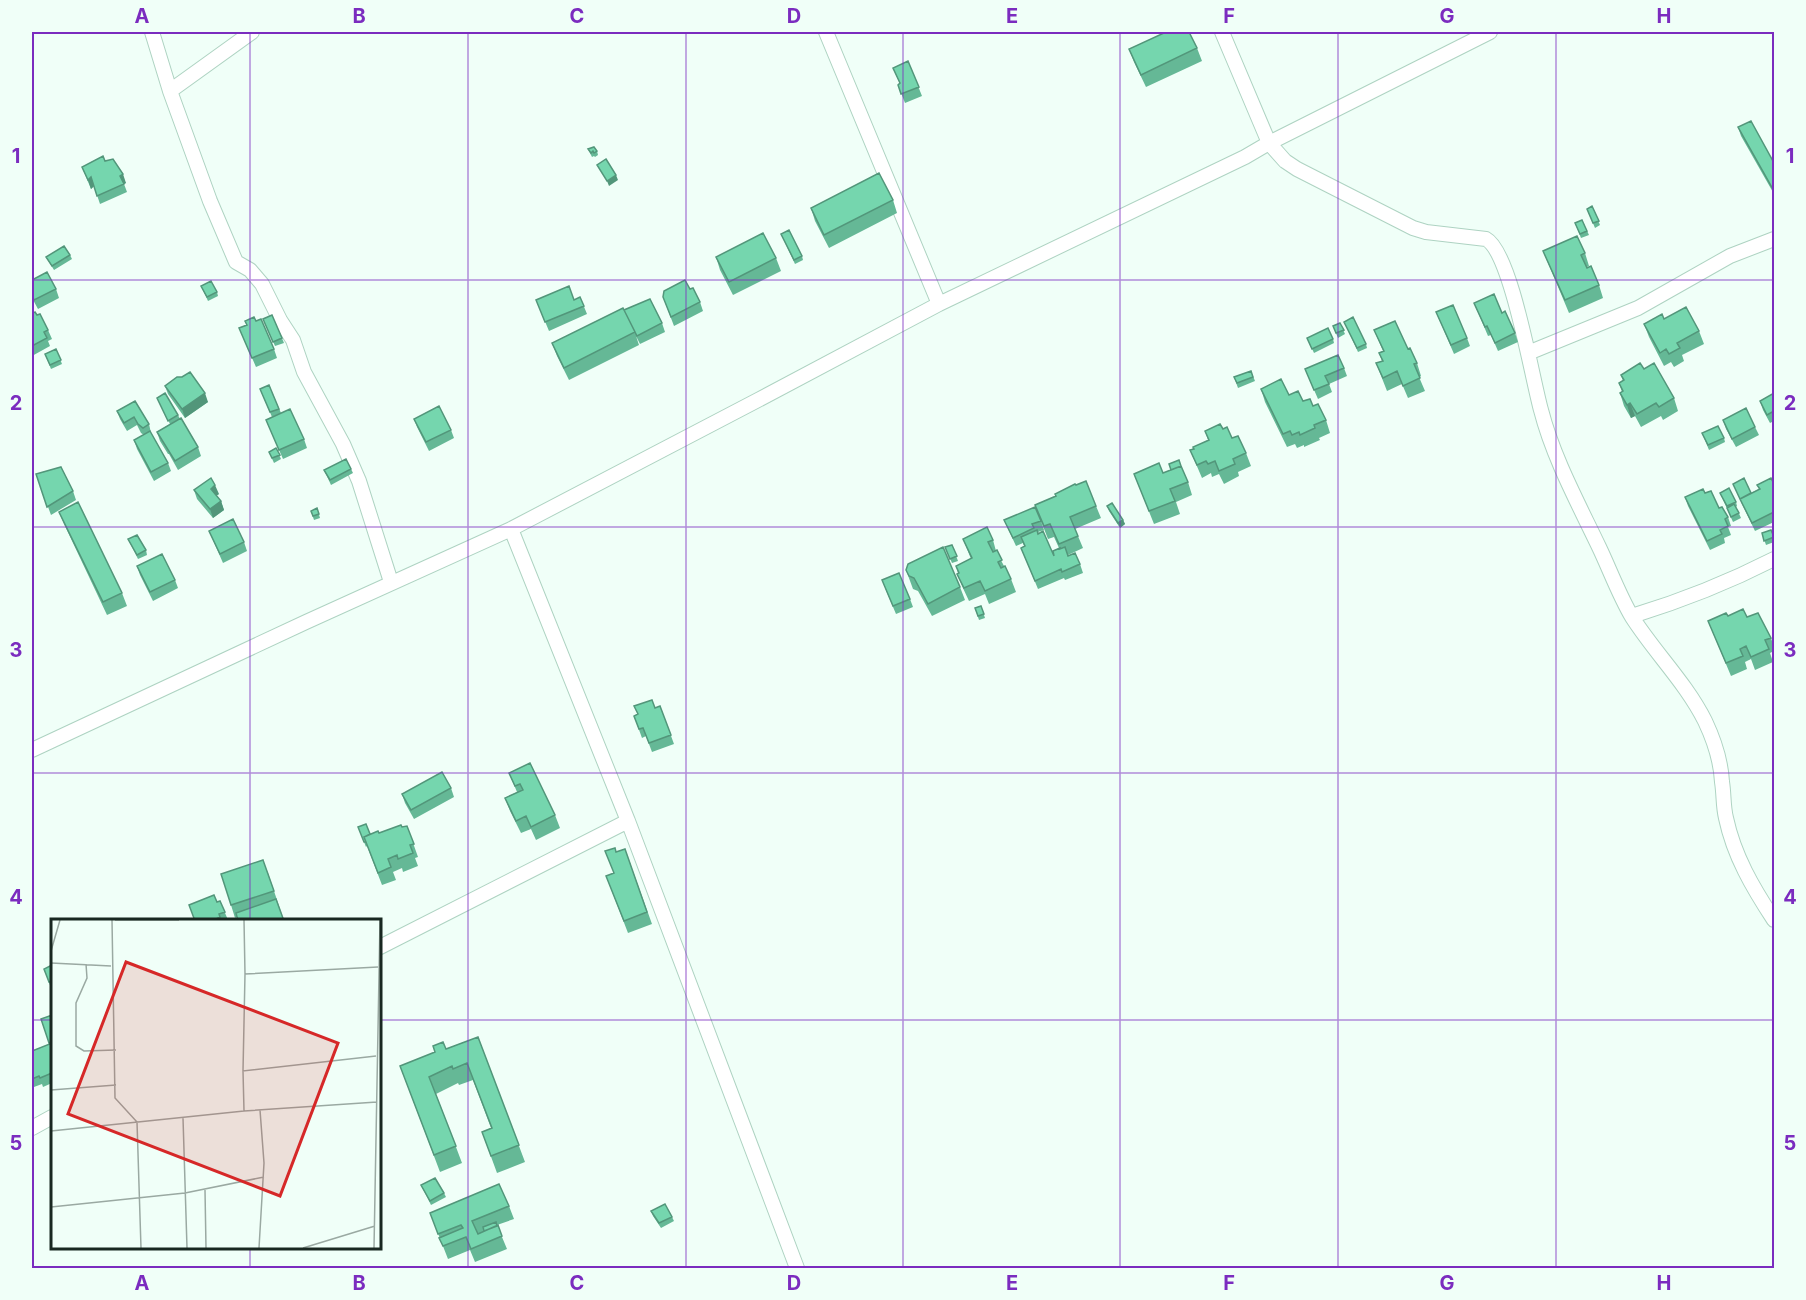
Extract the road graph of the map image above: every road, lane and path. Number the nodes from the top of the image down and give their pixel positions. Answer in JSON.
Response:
{"nodes":[{"id":1,"x":152,"y":32,"type":"edge"},
{"id":2,"x":252,"y":32,"type":"edge"},
{"id":3,"x":826,"y":32,"type":"edge"},
{"id":4,"x":1222,"y":32,"type":"edge"},
{"id":5,"x":1490,"y":32,"type":"edge"},
{"id":6,"x":170,"y":91,"type":"junction"},
{"id":7,"x":1269,"y":143,"type":"junction"},
{"id":8,"x":1774,"y":239,"type":"edge"},
{"id":9,"x":939,"y":304,"type":"junction"},
{"id":10,"x":1528,"y":353,"type":"junction"},
{"id":11,"x":511,"y":528,"type":"junction"},
{"id":12,"x":1774,"y":559,"type":"edge"},
{"id":13,"x":392,"y":582,"type":"junction"},
{"id":14,"x":1632,"y":616,"type":"junction"},
{"id":15,"x":32,"y":750,"type":"edge"},
{"id":16,"x":628,"y":821,"type":"junction"},
{"id":17,"x":1774,"y":920,"type":"edge"},
{"id":18,"x":381,"y":946,"type":"edge"},
{"id":19,"x":51,"y":1118,"type":"edge"},
{"id":20,"x":32,"y":1128,"type":"edge"},
{"id":21,"x":797,"y":1269,"type":"edge"}],
"edges":[{"from":1,"to":6,"type":"street"},
{"from":2,"to":6,"type":"street"},
{"from":3,"to":9,"type":"street"},
{"from":4,"to":7,"type":"street"},
{"from":5,"to":7,"type":"street"},
{"from":6,"to":13,"type":"street"},
{"from":7,"to":9,"type":"street"},
{"from":7,"to":10,"type":"street"},
{"from":8,"to":10,"type":"street"},
{"from":9,"to":11,"type":"street"},
{"from":10,"to":14,"type":"street"},
{"from":11,"to":13,"type":"street"},
{"from":11,"to":16,"type":"street"},
{"from":12,"to":14,"type":"street"},
{"from":13,"to":15,"type":"street"},
{"from":14,"to":17,"type":"street"},
{"from":16,"to":18,"type":"street"},
{"from":16,"to":21,"type":"street"},
{"from":19,"to":20,"type":"street"}]}
